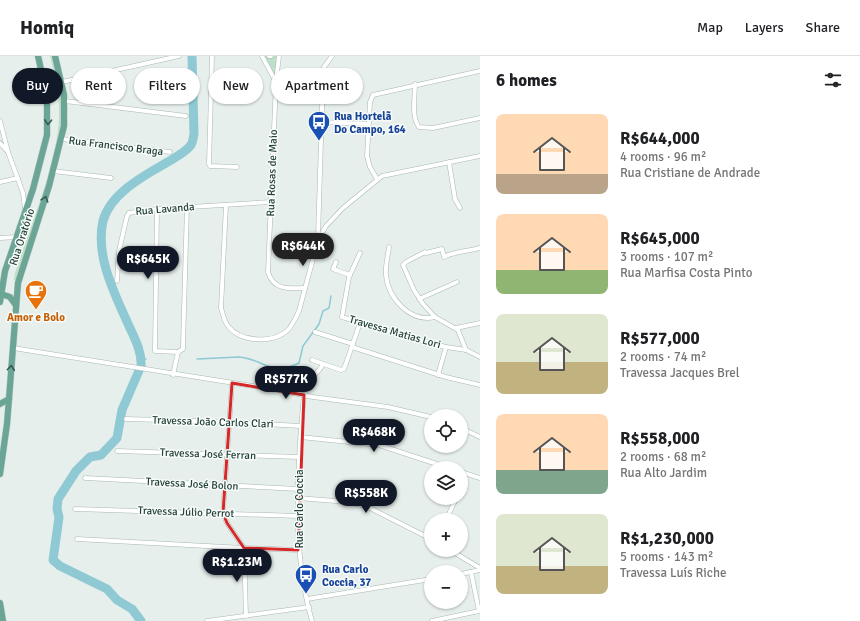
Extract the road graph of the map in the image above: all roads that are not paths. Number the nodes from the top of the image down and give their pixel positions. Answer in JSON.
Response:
{"nodes":[{"id":1,"x":38,"y":56,"type":"edge"},
{"id":2,"x":55,"y":56,"type":"edge"},
{"id":3,"x":179,"y":56,"type":"edge"},
{"id":4,"x":212,"y":56,"type":"edge"},
{"id":5,"x":262,"y":56,"type":"edge"},
{"id":6,"x":279,"y":56,"type":"edge"},
{"id":7,"x":332,"y":56,"type":"edge"},
{"id":8,"x":58,"y":68,"type":"edge"},
{"id":9,"x":278,"y":68,"type":"edge"},
{"id":10,"x":480,"y":71,"type":"edge"},
{"id":11,"x":271,"y":73,"type":"edge"},
{"id":12,"x":63,"y":82,"type":"edge"},
{"id":13,"x":415,"y":84,"type":"junction"},
{"id":14,"x":63,"y":92,"type":"edge"},
{"id":15,"x":64,"y":101,"type":"junction"},
{"id":16,"x":275,"y":104,"type":"edge"},
{"id":17,"x":186,"y":116,"type":"dead end"},
{"id":18,"x":480,"y":118,"type":"edge"},
{"id":19,"x":0,"y":121,"type":"edge"},
{"id":20,"x":322,"y":122,"type":"junction"},
{"id":21,"x":368,"y":124,"type":"junction"},
{"id":22,"x":1,"y":126,"type":"edge"},
{"id":23,"x":62,"y":139,"type":"junction"},
{"id":24,"x":0,"y":143,"type":"edge"},
{"id":25,"x":8,"y":152,"type":"junction"},
{"id":26,"x":170,"y":152,"type":"dead end"},
{"id":27,"x":480,"y":156,"type":"edge"},
{"id":28,"x":449,"y":162,"type":"junction"},
{"id":29,"x":238,"y":167,"type":"dead end"},
{"id":30,"x":53,"y":171,"type":"junction"},
{"id":31,"x":18,"y":178,"type":"junction"},
{"id":32,"x":111,"y":178,"type":"dead end"},
{"id":33,"x":377,"y":179,"type":"junction"},
{"id":34,"x":0,"y":182,"type":"edge"},
{"id":35,"x":271,"y":202,"type":"junction"},
{"id":36,"x":226,"y":205,"type":"junction"},
{"id":37,"x":187,"y":207,"type":"junction"},
{"id":38,"x":460,"y":208,"type":"dead end"},
{"id":39,"x":157,"y":209,"type":"junction"},
{"id":40,"x":25,"y":213,"type":"junction"},
{"id":41,"x":17,"y":237,"type":"junction"},
{"id":42,"x":0,"y":238,"type":"edge"},
{"id":43,"x":318,"y":240,"type":"junction"},
{"id":44,"x":389,"y":247,"type":"dead end"},
{"id":45,"x":480,"y":248,"type":"edge"},
{"id":46,"x":360,"y":253,"type":"dead end"},
{"id":47,"x":336,"y":262,"type":"dead end"},
{"id":48,"x":350,"y":275,"type":"junction"},
{"id":49,"x":117,"y":281,"type":"dead end"},
{"id":50,"x":457,"y":282,"type":"dead end"},
{"id":51,"x":305,"y":288,"type":"junction"},
{"id":52,"x":0,"y":294,"type":"edge"},
{"id":53,"x":419,"y":299,"type":"junction"},
{"id":54,"x":0,"y":302,"type":"edge"},
{"id":55,"x":15,"y":304,"type":"junction"},
{"id":56,"x":435,"y":317,"type":"junction"},
{"id":57,"x":480,"y":322,"type":"edge"},
{"id":58,"x":360,"y":323,"type":"junction"},
{"id":59,"x":456,"y":328,"type":"junction"},
{"id":60,"x":315,"y":332,"type":"dead end"},
{"id":61,"x":353,"y":346,"type":"junction"},
{"id":62,"x":446,"y":347,"type":"junction"},
{"id":63,"x":13,"y":348,"type":"junction"},
{"id":64,"x":466,"y":350,"type":"junction"},
{"id":65,"x":178,"y":352,"type":"junction"},
{"id":66,"x":480,"y":357,"type":"edge"},
{"id":67,"x":312,"y":360,"type":"dead end"},
{"id":68,"x":323,"y":364,"type":"junction"},
{"id":69,"x":173,"y":375,"type":"junction"},
{"id":70,"x":438,"y":375,"type":"junction"},
{"id":71,"x":232,"y":383,"type":"junction"},
{"id":72,"x":480,"y":385,"type":"edge"},
{"id":73,"x":297,"y":394,"type":"junction"},
{"id":74,"x":304,"y":395,"type":"junction"},
{"id":75,"x":9,"y":399,"type":"junction"},
{"id":76,"x":0,"y":404,"type":"edge"},
{"id":77,"x":424,"y":415,"type":"edge"},
{"id":78,"x":126,"y":419,"type":"dead end"},
{"id":79,"x":229,"y":422,"type":"junction"},
{"id":80,"x":301,"y":426,"type":"junction"},
{"id":81,"x":468,"y":431,"type":"edge"},
{"id":82,"x":300,"y":437,"type":"junction"},
{"id":83,"x":480,"y":437,"type":"edge"},
{"id":84,"x":117,"y":451,"type":"dead end"},
{"id":85,"x":227,"y":454,"type":"junction"},
{"id":86,"x":299,"y":457,"type":"junction"},
{"id":87,"x":426,"y":461,"type":"edge"},
{"id":88,"x":0,"y":474,"type":"edge"},
{"id":89,"x":468,"y":474,"type":"edge"},
{"id":90,"x":85,"y":478,"type":"dead end"},
{"id":91,"x":480,"y":478,"type":"edge"},
{"id":92,"x":224,"y":485,"type":"junction"},
{"id":93,"x":298,"y":489,"type":"junction"},
{"id":94,"x":298,"y":498,"type":"junction"},
{"id":95,"x":75,"y":508,"type":"dead end"},
{"id":96,"x":223,"y":513,"type":"junction"},
{"id":97,"x":298,"y":516,"type":"junction"},
{"id":98,"x":424,"y":535,"type":"edge"},
{"id":99,"x":78,"y":539,"type":"dead end"},
{"id":100,"x":244,"y":548,"type":"junction"},
{"id":101,"x":298,"y":550,"type":"junction"},
{"id":102,"x":461,"y":557,"type":"edge"},
{"id":103,"x":480,"y":569,"type":"edge"},
{"id":104,"x":471,"y":572,"type":"junction"},
{"id":105,"x":468,"y":573,"type":"edge"},
{"id":106,"x":424,"y":580,"type":"edge"},
{"id":107,"x":307,"y":599,"type":"junction"},
{"id":108,"x":0,"y":602,"type":"edge"},
{"id":109,"x":309,"y":607,"type":"junction"},
{"id":110,"x":479,"y":611,"type":"edge"},
{"id":111,"x":250,"y":617,"type":"edge"},
{"id":112,"x":445,"y":619,"type":"edge"},
{"id":113,"x":217,"y":620,"type":"edge"},
{"id":114,"x":3,"y":621,"type":"edge"},
{"id":115,"x":207,"y":621,"type":"edge"},
{"id":116,"x":312,"y":621,"type":"edge"},
{"id":117,"x":432,"y":621,"type":"edge"}],
"edges":[{"from":1,"to":40,"type":"main road","name":"Rua Oratório","one_way":true},
{"from":2,"to":8,"type":"main road","name":"Rua Oratório"},
{"from":3,"to":12,"type":"street"},
{"from":4,"to":29,"type":"street"},
{"from":5,"to":11,"type":"street"},
{"from":6,"to":9,"type":"street","name":"Rua Rosas de Maio"},
{"from":7,"to":20,"type":"street"},
{"from":10,"to":13,"type":"street"},
{"from":13,"to":18,"type":"street"},
{"from":13,"to":21,"type":"street"},
{"from":14,"to":15,"type":"main road","name":"Rua Oratório"},
{"from":15,"to":17,"type":"street"},
{"from":15,"to":23,"type":"main road","name":"Rua Oratório"},
{"from":16,"to":35,"type":"street","name":"Rua Rosas de Maio"},
{"from":19,"to":22,"type":"street"},
{"from":20,"to":21,"type":"street"},
{"from":20,"to":43,"type":"street"},
{"from":21,"to":33,"type":"street"},
{"from":22,"to":25,"type":"street"},
{"from":23,"to":26,"type":"street","name":"Rua Francisco Braga"},
{"from":23,"to":30,"type":"main road","name":"Rua Oratório"},
{"from":24,"to":25,"type":"street"},
{"from":25,"to":31,"type":"street"},
{"from":27,"to":28,"type":"street"},
{"from":28,"to":33,"type":"street"},
{"from":28,"to":38,"type":"street"},
{"from":30,"to":32,"type":"street"},
{"from":55,"to":30,"type":"main road","name":"Rua Oratório","one_way":true},
{"from":31,"to":34,"type":"street"},
{"from":31,"to":40,"type":"street"},
{"from":33,"to":43,"type":"street"},
{"from":35,"to":36,"type":"street","name":"Rua Lavanda"},
{"from":35,"to":51,"type":"street","name":"Rua Rosas de Maio"},
{"from":36,"to":37,"type":"street","name":"Rua Lavanda"},
{"from":36,"to":51,"type":"street"},
{"from":37,"to":39,"type":"street","name":"Rua Lavanda"},
{"from":37,"to":65,"type":"street"},
{"from":39,"to":49,"type":"street","name":"Rua Lavanda"},
{"from":39,"to":65,"type":"street"},
{"from":40,"to":41,"type":"main road","name":"Rua Oratório"},
{"from":41,"to":42,"type":"street"},
{"from":41,"to":52,"type":"main road","name":"Rua Oratório"},
{"from":43,"to":51,"type":"street"},
{"from":44,"to":56,"type":"street"},
{"from":45,"to":53,"type":"street"},
{"from":46,"to":48,"type":"street","name":"Travessa Matias Lori"},
{"from":47,"to":48,"type":"street"},
{"from":48,"to":58,"type":"street","name":"Travessa Matias Lori"},
{"from":50,"to":53,"type":"street"},
{"from":52,"to":54,"type":"main road","name":"Rua Oratório"},
{"from":52,"to":55,"type":"main road"},
{"from":53,"to":56,"type":"street"},
{"from":55,"to":63,"type":"main road","name":"Rua Oratório"},
{"from":56,"to":59,"type":"street"},
{"from":57,"to":59,"type":"street"},
{"from":58,"to":61,"type":"street"},
{"from":58,"to":62,"type":"street","name":"Travessa Matias Lori"},
{"from":59,"to":64,"type":"street"},
{"from":60,"to":61,"type":"street"},
{"from":61,"to":68,"type":"street"},
{"from":61,"to":70,"type":"street"},
{"from":62,"to":64,"type":"street","name":"Travessa Matias Lori"},
{"from":62,"to":70,"type":"street"},
{"from":63,"to":69,"type":"street"},
{"from":75,"to":63,"type":"main road","name":"Rua Oratório","one_way":true},
{"from":64,"to":66,"type":"street","name":"Travessa Matias Lori"},
{"from":65,"to":69,"type":"street"},
{"from":67,"to":68,"type":"street"},
{"from":68,"to":73,"type":"street"},
{"from":69,"to":71,"type":"street"},
{"from":70,"to":72,"type":"street"},
{"from":71,"to":73,"type":"street"},
{"from":71,"to":79,"type":"street"},
{"from":73,"to":74,"type":"street"},
{"from":74,"to":77,"type":"street"},
{"from":74,"to":80,"type":"street","name":"Rua Carlo Coccia"},
{"from":75,"to":76,"type":"main road"},
{"from":75,"to":88,"type":"main road","name":"Rua Oratório"},
{"from":78,"to":79,"type":"street","name":"Travessa João Carlos Clari"},
{"from":79,"to":80,"type":"street","name":"Travessa João Carlos Clari"},
{"from":79,"to":85,"type":"street"},
{"from":80,"to":82,"type":"street","name":"Rua Carlo Coccia"},
{"from":81,"to":83,"type":"street"},
{"from":82,"to":86,"type":"street","name":"Rua Carlo Coccia"},
{"from":82,"to":87,"type":"street"},
{"from":84,"to":85,"type":"street","name":"Travessa José Ferran"},
{"from":85,"to":86,"type":"street","name":"Travessa José Ferran"},
{"from":85,"to":92,"type":"street"},
{"from":86,"to":93,"type":"street","name":"Rua Carlo Coccia"},
{"from":89,"to":91,"type":"street"},
{"from":90,"to":92,"type":"street","name":"Travessa José Bolon"},
{"from":92,"to":93,"type":"street","name":"Travessa José Bolon"},
{"from":92,"to":96,"type":"street"},
{"from":93,"to":94,"type":"street","name":"Rua Carlo Coccia"},
{"from":94,"to":97,"type":"street","name":"Rua Carlo Coccia"},
{"from":94,"to":98,"type":"street"},
{"from":95,"to":96,"type":"street","name":"Travessa Júlio Perrot"},
{"from":96,"to":97,"type":"street","name":"Travessa Júlio Perrot"},
{"from":96,"to":100,"type":"street"},
{"from":97,"to":101,"type":"street","name":"Rua Carlo Coccia"},
{"from":99,"to":100,"type":"street"},
{"from":100,"to":101,"type":"street"},
{"from":100,"to":111,"type":"street"},
{"from":101,"to":107,"type":"street","name":"Rua Carlo Coccia"},
{"from":102,"to":103,"type":"street"},
{"from":103,"to":104,"type":"street"},
{"from":104,"to":105,"type":"street"},
{"from":104,"to":110,"type":"street"},
{"from":106,"to":107,"type":"street"},
{"from":107,"to":109,"type":"street","name":"Rua Carlo Coccia"},
{"from":108,"to":114,"type":"main road"},
{"from":109,"to":111,"type":"street"},
{"from":109,"to":116,"type":"street","name":"Rua Carlo Coccia"},
{"from":110,"to":112,"type":"street"},
{"from":111,"to":113,"type":"street"},
{"from":112,"to":117,"type":"street"},
{"from":113,"to":115,"type":"street"}]}
